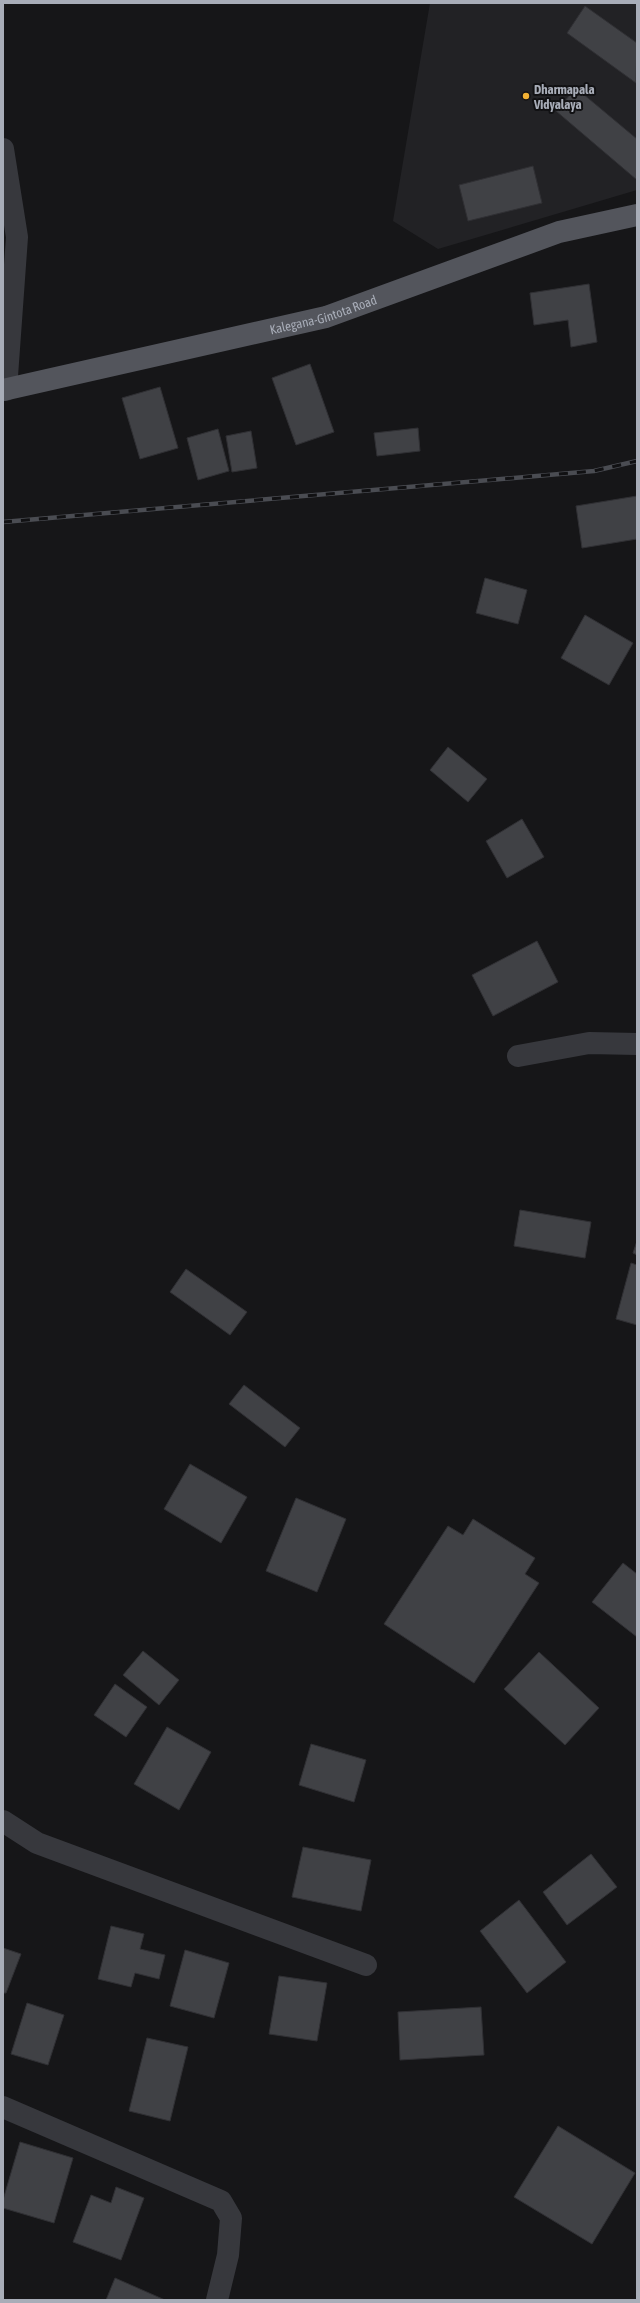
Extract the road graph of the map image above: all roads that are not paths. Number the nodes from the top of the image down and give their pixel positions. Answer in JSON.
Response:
{"nodes":[{"id":1,"x":3,"y":150,"type":"edge"},
{"id":2,"x":637,"y":215,"type":"edge"},
{"id":3,"x":5,"y":390,"type":"edge"},
{"id":4,"x":637,"y":1044,"type":"edge"},
{"id":5,"x":518,"y":1056,"type":"dead end"},
{"id":6,"x":3,"y":1821,"type":"edge"},
{"id":7,"x":366,"y":1966,"type":"dead end"},
{"id":8,"x":3,"y":2109,"type":"edge"},
{"id":9,"x":217,"y":2300,"type":"edge"}],
"edges":[{"from":1,"to":3,"type":"street"},
{"from":2,"to":3,"type":"main road","name":"Kalegana-Gintota Road"},
{"from":4,"to":5,"type":"street"},
{"from":6,"to":7,"type":"street"},
{"from":8,"to":9,"type":"street"}]}
